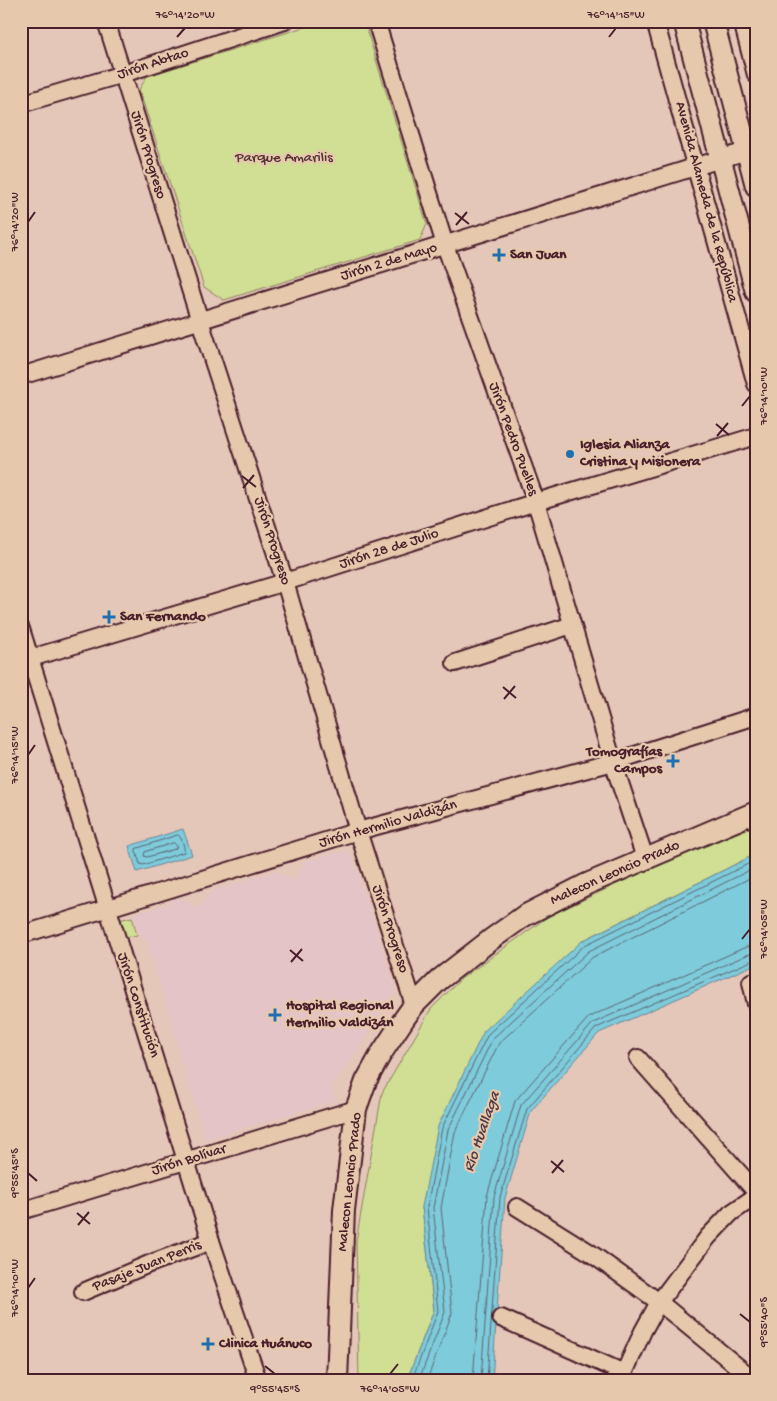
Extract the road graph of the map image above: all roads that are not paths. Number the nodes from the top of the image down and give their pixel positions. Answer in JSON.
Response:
{"nodes":[{"id":1,"x":106,"y":21,"type":"edge"},
{"id":2,"x":285,"y":21,"type":"edge"},
{"id":3,"x":376,"y":21,"type":"edge"},
{"id":4,"x":655,"y":21,"type":"edge"},
{"id":5,"x":684,"y":21,"type":"edge"},
{"id":6,"x":712,"y":21,"type":"edge"},
{"id":7,"x":742,"y":21,"type":"edge"},
{"id":8,"x":268,"y":24,"type":"edge"},
{"id":9,"x":123,"y":74,"type":"junction"},
{"id":10,"x":756,"y":75,"type":"edge"},
{"id":11,"x":21,"y":104,"type":"edge"},
{"id":12,"x":751,"y":149,"type":"edge"},
{"id":13,"x":720,"y":159,"type":"junction"},
{"id":14,"x":696,"y":166,"type":"junction"},
{"id":15,"x":756,"y":186,"type":"edge"},
{"id":16,"x":445,"y":245,"type":"junction"},
{"id":17,"x":756,"y":292,"type":"edge"},
{"id":18,"x":200,"y":321,"type":"junction"},
{"id":19,"x":21,"y":376,"type":"edge"},
{"id":20,"x":756,"y":384,"type":"edge"},
{"id":21,"x":756,"y":436,"type":"edge"},
{"id":22,"x":536,"y":502,"type":"junction"},
{"id":23,"x":285,"y":582,"type":"junction"},
{"id":24,"x":572,"y":625,"type":"junction"},
{"id":25,"x":21,"y":629,"type":"edge"},
{"id":26,"x":26,"y":660,"type":"edge"},
{"id":27,"x":455,"y":663,"type":"dead end"},
{"id":28,"x":756,"y":716,"type":"edge"},
{"id":29,"x":613,"y":762,"type":"junction"},
{"id":30,"x":756,"y":812,"type":"edge"},
{"id":31,"x":358,"y":831,"type":"junction"},
{"id":32,"x":646,"y":858,"type":"junction"},
{"id":33,"x":107,"y":909,"type":"junction"},
{"id":34,"x":21,"y":935,"type":"edge"},
{"id":35,"x":751,"y":982,"type":"dead end"},
{"id":36,"x":756,"y":1004,"type":"edge"},
{"id":37,"x":414,"y":1006,"type":"junction"},
{"id":38,"x":638,"y":1058,"type":"dead end"},
{"id":39,"x":356,"y":1109,"type":"junction"},
{"id":40,"x":187,"y":1160,"type":"junction"},
{"id":41,"x":756,"y":1192,"type":"edge"},
{"id":42,"x":756,"y":1196,"type":"edge"},
{"id":43,"x":517,"y":1207,"type":"dead end"},
{"id":44,"x":21,"y":1210,"type":"edge"},
{"id":45,"x":211,"y":1241,"type":"junction"},
{"id":46,"x":83,"y":1292,"type":"dead end"},
{"id":47,"x":659,"y":1302,"type":"junction"},
{"id":48,"x":501,"y":1318,"type":"dead end"},
{"id":49,"x":622,"y":1377,"type":"edge"},
{"id":50,"x":258,"y":1380,"type":"edge"},
{"id":51,"x":337,"y":1380,"type":"edge"},
{"id":52,"x":754,"y":1380,"type":"edge"}],
"edges":[{"from":1,"to":9,"type":"street","name":"Jirón Progreso"},
{"from":2,"to":8,"type":"street","name":"Jirón Abtao"},
{"from":3,"to":16,"type":"street","name":"Jirón Pedro Puelles"},
{"from":4,"to":14,"type":"street","name":"Avenida Alameda de la República"},
{"from":5,"to":13,"type":"main road","name":"Avenida Alameda de la República"},
{"from":6,"to":12,"type":"main road"},
{"from":7,"to":10,"type":"street"},
{"from":8,"to":9,"type":"street","name":"Jirón Abtao"},
{"from":9,"to":11,"type":"street","name":"Jirón Abtao"},
{"from":9,"to":18,"type":"street","name":"Jirón Progreso"},
{"from":12,"to":13,"type":"street","name":"Jirón 2 de Mayo"},
{"from":12,"to":15,"type":"main road"},
{"from":13,"to":14,"type":"street","name":"Jirón 2 de Mayo"},
{"from":13,"to":17,"type":"main road","name":"Avenida Alameda de la República"},
{"from":14,"to":16,"type":"street","name":"Jirón 2 de Mayo"},
{"from":14,"to":20,"type":"street","name":"Avenida Alameda de la República"},
{"from":16,"to":18,"type":"street","name":"Jirón 2 de Mayo"},
{"from":16,"to":22,"type":"street","name":"Jirón Pedro Puelles"},
{"from":18,"to":19,"type":"street","name":"Jirón 2 de Mayo"},
{"from":18,"to":23,"type":"street","name":"Jirón Progreso"},
{"from":21,"to":22,"type":"street","name":"Jirón 28 de Julio"},
{"from":22,"to":23,"type":"street","name":"Jirón 28 de Julio"},
{"from":22,"to":24,"type":"street","name":"Jirón Pedro Puelles"},
{"from":23,"to":26,"type":"street","name":"Jirón 28 de Julio"},
{"from":23,"to":31,"type":"street","name":"Jirón Progreso"},
{"from":24,"to":27,"type":"street"},
{"from":24,"to":29,"type":"street","name":"Jirón Pedro Puelles"},
{"from":25,"to":26,"type":"street","name":"Jirón Constitución"},
{"from":26,"to":33,"type":"street","name":"Jirón Constitución"},
{"from":28,"to":29,"type":"street","name":"Jirón Hermilio Valdizán"},
{"from":29,"to":31,"type":"street","name":"Jirón Hermilio Valdizán"},
{"from":29,"to":32,"type":"street","name":"Jirón Pedro Puelles"},
{"from":30,"to":32,"type":"main road","name":"Malecon Leoncio Prado"},
{"from":31,"to":33,"type":"street","name":"Jirón Hermilio Valdizán"},
{"from":31,"to":37,"type":"street","name":"Jirón Progreso"},
{"from":32,"to":37,"type":"main road","name":"Malecon Leoncio Prado"},
{"from":33,"to":34,"type":"street","name":"Jirón Hermilio Valdizán"},
{"from":33,"to":40,"type":"street","name":"Jirón Constitución"},
{"from":35,"to":36,"type":"street"},
{"from":37,"to":39,"type":"main road","name":"Malecon Leoncio Prado"},
{"from":38,"to":41,"type":"street"},
{"from":39,"to":40,"type":"street","name":"Jirón Bolívar"},
{"from":39,"to":51,"type":"main road","name":"Malecon Leoncio Prado"},
{"from":40,"to":44,"type":"street","name":"Jirón Bolívar"},
{"from":40,"to":45,"type":"street","name":"Jirón Constitución"},
{"from":42,"to":47,"type":"street"},
{"from":43,"to":47,"type":"street"},
{"from":45,"to":46,"type":"street","name":"Pasaje Juan Perris"},
{"from":45,"to":50,"type":"street","name":"Jirón Constitución"},
{"from":47,"to":49,"type":"street"},
{"from":47,"to":52,"type":"street"},
{"from":48,"to":49,"type":"street"}]}
